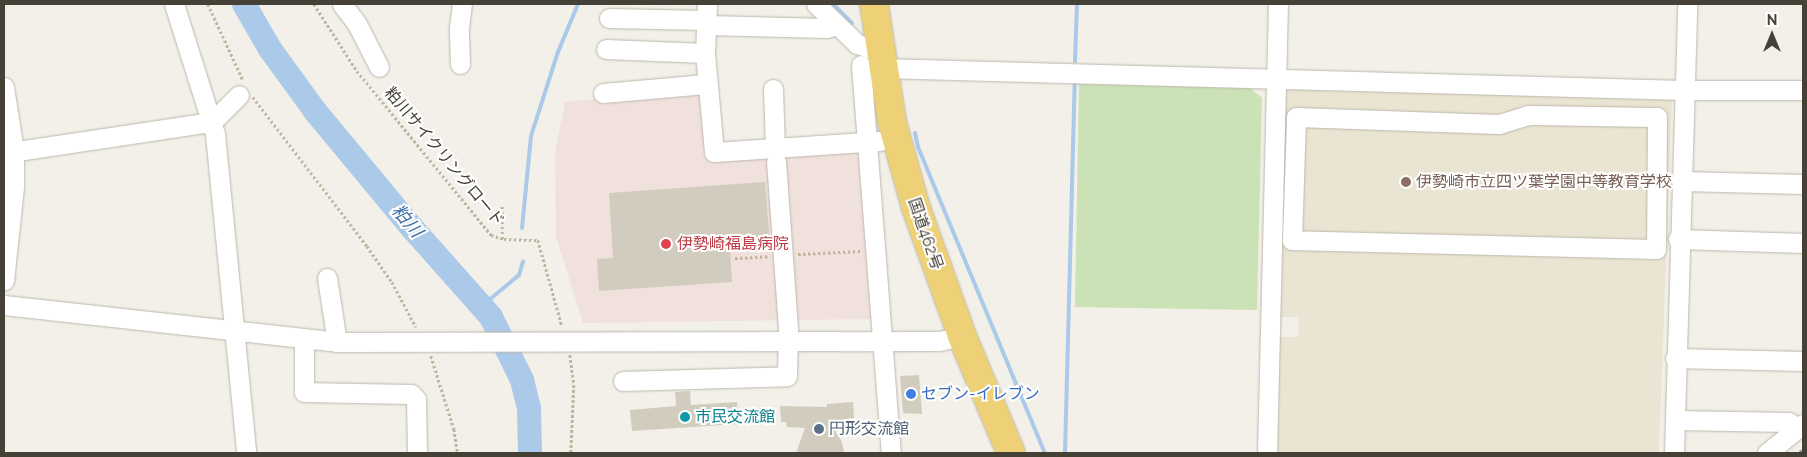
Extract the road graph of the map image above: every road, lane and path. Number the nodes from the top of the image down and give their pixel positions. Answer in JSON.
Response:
{"nodes":[{"id":1,"x":174,"y":4,"type":"edge"},
{"id":2,"x":208,"y":4,"type":"edge"},
{"id":3,"x":314,"y":4,"type":"edge"},
{"id":4,"x":342,"y":4,"type":"edge"},
{"id":5,"x":462,"y":4,"type":"edge"},
{"id":6,"x":816,"y":4,"type":"edge"},
{"id":7,"x":874,"y":4,"type":"edge"},
{"id":8,"x":1278,"y":4,"type":"edge"},
{"id":9,"x":1687,"y":4,"type":"edge"},
{"id":10,"x":706,"y":16,"type":"edge"},
{"id":11,"x":609,"y":18,"type":"dead end"},
{"id":12,"x":837,"y":25,"type":"junction"},
{"id":13,"x":606,"y":49,"type":"dead end"},
{"id":14,"x":705,"y":53,"type":"junction"},
{"id":15,"x":874,"y":62,"type":"junction"},
{"id":16,"x":460,"y":64,"type":"dead end"},
{"id":17,"x":379,"y":67,"type":"dead end"},
{"id":18,"x":1276,"y":78,"type":"junction"},
{"id":19,"x":706,"y":84,"type":"junction"},
{"id":20,"x":1530,"y":85,"type":"junction"},
{"id":21,"x":4,"y":87,"type":"edge"},
{"id":22,"x":773,"y":89,"type":"dead end"},
{"id":23,"x":1685,"y":90,"type":"junction"},
{"id":24,"x":1803,"y":90,"type":"edge"},
{"id":25,"x":246,"y":92,"type":"junction"},
{"id":26,"x":603,"y":93,"type":"dead end"},
{"id":27,"x":1529,"y":114,"type":"junction"},
{"id":28,"x":212,"y":122,"type":"junction"},
{"id":29,"x":896,"y":137,"type":"junction"},
{"id":30,"x":869,"y":142,"type":"junction"},
{"id":31,"x":9,"y":152,"type":"edge"},
{"id":32,"x":776,"y":154,"type":"junction"},
{"id":33,"x":1681,"y":181,"type":"junction"},
{"id":34,"x":1803,"y":184,"type":"edge"},
{"id":35,"x":502,"y":206,"type":"dead end"},
{"id":36,"x":502,"y":239,"type":"junction"},
{"id":37,"x":1272,"y":239,"type":"junction"},
{"id":38,"x":1678,"y":239,"type":"junction"},
{"id":39,"x":1292,"y":240,"type":"junction"},
{"id":40,"x":1803,"y":243,"type":"edge"},
{"id":41,"x":878,"y":250,"type":"junction"},
{"id":42,"x":782,"y":255,"type":"junction"},
{"id":43,"x":735,"y":258,"type":"dead end"},
{"id":44,"x":327,"y":278,"type":"dead end"},
{"id":45,"x":4,"y":280,"type":"edge"},
{"id":46,"x":4,"y":305,"type":"edge"},
{"id":47,"x":235,"y":332,"type":"junction"},
{"id":48,"x":962,"y":336,"type":"junction"},
{"id":49,"x":304,"y":340,"type":"junction"},
{"id":50,"x":787,"y":341,"type":"junction"},
{"id":51,"x":884,"y":341,"type":"junction"},
{"id":52,"x":337,"y":342,"type":"junction"},
{"id":53,"x":425,"y":342,"type":"junction"},
{"id":54,"x":565,"y":342,"type":"junction"},
{"id":55,"x":1675,"y":358,"type":"junction"},
{"id":56,"x":1803,"y":362,"type":"edge"},
{"id":57,"x":623,"y":381,"type":"dead end"},
{"id":58,"x":1675,"y":420,"type":"junction"},
{"id":59,"x":1801,"y":426,"type":"edge"},
{"id":60,"x":246,"y":453,"type":"edge"},
{"id":61,"x":417,"y":453,"type":"edge"},
{"id":62,"x":458,"y":453,"type":"edge"},
{"id":63,"x":571,"y":453,"type":"edge"},
{"id":64,"x":891,"y":453,"type":"edge"},
{"id":65,"x":1011,"y":453,"type":"edge"},
{"id":66,"x":1267,"y":453,"type":"edge"},
{"id":67,"x":1674,"y":453,"type":"edge"},
{"id":68,"x":1767,"y":453,"type":"edge"}],
"edges":[{"from":1,"to":28,"type":"street"},
{"from":2,"to":25,"type":"path"},
{"from":3,"to":36,"type":"path","name":"粕川サイクリングロード"},
{"from":4,"to":17,"type":"street"},
{"from":5,"to":16,"type":"street"},
{"from":6,"to":12,"type":"street"},
{"from":7,"to":15,"type":"highway","name":"国道462号"},
{"from":8,"to":18,"type":"street"},
{"from":9,"to":23,"type":"street"},
{"from":10,"to":11,"type":"street"},
{"from":10,"to":12,"type":"street"},
{"from":10,"to":14,"type":"street"},
{"from":12,"to":15,"type":"street"},
{"from":13,"to":14,"type":"street"},
{"from":14,"to":19,"type":"street"},
{"from":15,"to":18,"type":"street"},
{"from":15,"to":29,"type":"highway","name":"国道462号"},
{"from":15,"to":30,"type":"street"},
{"from":18,"to":20,"type":"street"},
{"from":18,"to":37,"type":"street"},
{"from":19,"to":26,"type":"street"},
{"from":19,"to":32,"type":"street"},
{"from":20,"to":23,"type":"street"},
{"from":20,"to":27,"type":"street"},
{"from":21,"to":31,"type":"street"},
{"from":22,"to":32,"type":"street"},
{"from":23,"to":24,"type":"street"},
{"from":23,"to":33,"type":"street"},
{"from":25,"to":28,"type":"street"},
{"from":25,"to":53,"type":"path"},
{"from":27,"to":39,"type":"street"},
{"from":27,"to":39,"type":"street"},
{"from":28,"to":31,"type":"street"},
{"from":28,"to":47,"type":"street"},
{"from":29,"to":30,"type":"street"},
{"from":29,"to":48,"type":"highway","name":"国道462号"},
{"from":30,"to":32,"type":"street"},
{"from":30,"to":41,"type":"street"},
{"from":31,"to":45,"type":"street"},
{"from":32,"to":42,"type":"street"},
{"from":33,"to":34,"type":"street"},
{"from":33,"to":38,"type":"street"},
{"from":35,"to":36,"type":"path"},
{"from":36,"to":54,"type":"path","name":"粕川サイクリングロード"},
{"from":37,"to":39,"type":"street"},
{"from":37,"to":66,"type":"street"},
{"from":38,"to":40,"type":"street"},
{"from":38,"to":55,"type":"street"},
{"from":41,"to":42,"type":"path"},
{"from":41,"to":51,"type":"street"},
{"from":42,"to":43,"type":"path"},
{"from":42,"to":50,"type":"street"},
{"from":44,"to":52,"type":"street"},
{"from":46,"to":47,"type":"street"},
{"from":47,"to":49,"type":"street"},
{"from":47,"to":60,"type":"street"},
{"from":48,"to":51,"type":"street"},
{"from":48,"to":65,"type":"highway","name":"国道462号"},
{"from":49,"to":52,"type":"street"},
{"from":49,"to":61,"type":"street"},
{"from":50,"to":51,"type":"street"},
{"from":50,"to":54,"type":"street"},
{"from":50,"to":57,"type":"street"},
{"from":51,"to":64,"type":"street"},
{"from":52,"to":53,"type":"street"},
{"from":53,"to":54,"type":"street"},
{"from":53,"to":62,"type":"path"},
{"from":54,"to":63,"type":"path","name":"粕川サイクリングロード"},
{"from":55,"to":56,"type":"street"},
{"from":55,"to":58,"type":"street"},
{"from":58,"to":59,"type":"street"},
{"from":58,"to":67,"type":"street"},
{"from":59,"to":68,"type":"street"}]}
